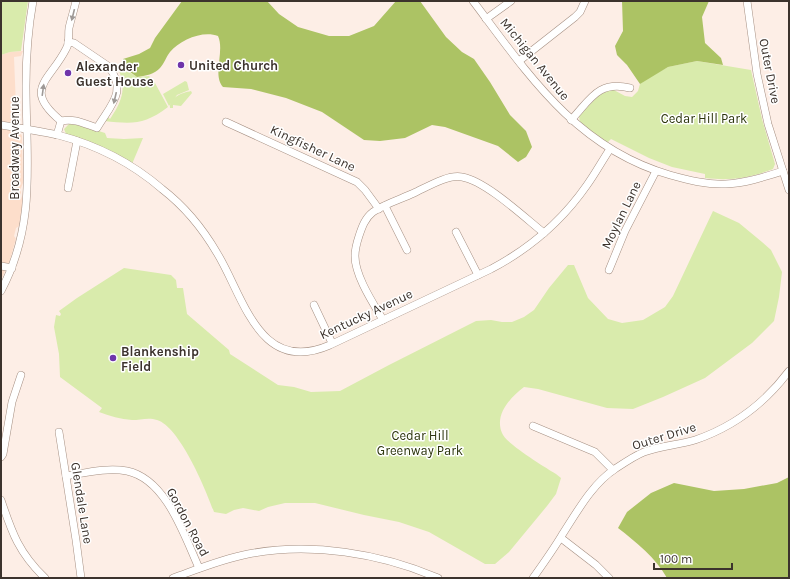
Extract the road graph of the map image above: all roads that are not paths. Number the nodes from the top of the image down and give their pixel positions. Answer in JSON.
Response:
{"nodes":[{"id":1,"x":33,"y":1,"type":"edge"},
{"id":2,"x":76,"y":1,"type":"edge"},
{"id":3,"x":473,"y":1,"type":"edge"},
{"id":4,"x":511,"y":1,"type":"edge"},
{"id":5,"x":585,"y":1,"type":"edge"},
{"id":6,"x":747,"y":1,"type":"edge"},
{"id":7,"x":486,"y":19,"type":"junction"},
{"id":8,"x":68,"y":42,"type":"junction"},
{"id":9,"x":519,"y":61,"type":"junction"},
{"id":10,"x":630,"y":88,"type":"dead end"},
{"id":11,"x":571,"y":120,"type":"junction"},
{"id":12,"x":61,"y":121,"type":"junction"},
{"id":13,"x":226,"y":122,"type":"dead end"},
{"id":14,"x":1,"y":125,"type":"edge"},
{"id":15,"x":26,"y":129,"type":"junction"},
{"id":16,"x":56,"y":135,"type":"junction"},
{"id":17,"x":77,"y":141,"type":"junction"},
{"id":18,"x":610,"y":148,"type":"junction"},
{"id":19,"x":656,"y":171,"type":"junction"},
{"id":20,"x":783,"y":171,"type":"junction"},
{"id":21,"x":68,"y":188,"type":"dead end"},
{"id":22,"x":789,"y":190,"type":"edge"},
{"id":23,"x":382,"y":208,"type":"junction"},
{"id":24,"x":456,"y":232,"type":"dead end"},
{"id":25,"x":544,"y":234,"type":"junction"},
{"id":26,"x":407,"y":250,"type":"dead end"},
{"id":27,"x":1,"y":266,"type":"edge"},
{"id":28,"x":12,"y":268,"type":"junction"},
{"id":29,"x":609,"y":270,"type":"dead end"},
{"id":30,"x":478,"y":275,"type":"junction"},
{"id":31,"x":1,"y":291,"type":"edge"},
{"id":32,"x":314,"y":305,"type":"dead end"},
{"id":33,"x":382,"y":320,"type":"junction"},
{"id":34,"x":332,"y":343,"type":"junction"},
{"id":35,"x":789,"y":371,"type":"edge"},
{"id":36,"x":22,"y":375,"type":"dead end"},
{"id":37,"x":533,"y":426,"type":"dead end"},
{"id":38,"x":59,"y":432,"type":"dead end"},
{"id":39,"x":1,"y":457,"type":"edge"},
{"id":40,"x":613,"y":470,"type":"junction"},
{"id":41,"x":66,"y":476,"type":"junction"},
{"id":42,"x":1,"y":500,"type":"edge"},
{"id":43,"x":561,"y":538,"type":"junction"},
{"id":44,"x":199,"y":568,"type":"junction"},
{"id":45,"x":420,"y":574,"type":"edge"},
{"id":46,"x":45,"y":578,"type":"edge"},
{"id":47,"x":81,"y":578,"type":"edge"},
{"id":48,"x":173,"y":578,"type":"edge"},
{"id":49,"x":438,"y":578,"type":"edge"},
{"id":50,"x":533,"y":578,"type":"edge"},
{"id":51,"x":609,"y":578,"type":"edge"}],
"edges":[{"from":1,"to":15,"type":"street","name":"Broadway Avenue"},
{"from":2,"to":8,"type":"street","one_way":true},
{"from":3,"to":7,"type":"street","name":"Michigan Avenue"},
{"from":4,"to":7,"type":"street"},
{"from":5,"to":9,"type":"street"},
{"from":6,"to":20,"type":"street","name":"Outer Drive"},
{"from":7,"to":9,"type":"street","name":"Michigan Avenue"},
{"from":12,"to":8,"type":"street","one_way":true},
{"from":8,"to":12,"type":"street","one_way":true},
{"from":9,"to":11,"type":"street","name":"Michigan Avenue"},
{"from":10,"to":11,"type":"street"},
{"from":11,"to":18,"type":"street","name":"Michigan Avenue"},
{"from":12,"to":16,"type":"street"},
{"from":13,"to":23,"type":"street","name":"Kingfisher Lane"},
{"from":14,"to":15,"type":"street","name":"Kentucky Avenue"},
{"from":15,"to":16,"type":"street","name":"Kentucky Avenue"},
{"from":15,"to":28,"type":"street","name":"Broadway Avenue"},
{"from":16,"to":17,"type":"street","name":"Kentucky Avenue"},
{"from":17,"to":21,"type":"street"},
{"from":17,"to":34,"type":"street","name":"Kentucky Avenue"},
{"from":18,"to":19,"type":"street","name":"Michigan Avenue"},
{"from":18,"to":25,"type":"street","name":"Kentucky Avenue"},
{"from":19,"to":20,"type":"street","name":"Michigan Avenue"},
{"from":19,"to":29,"type":"street","name":"Moylan Lane"},
{"from":20,"to":22,"type":"street","name":"Outer Drive"},
{"from":23,"to":25,"type":"street"},
{"from":23,"to":26,"type":"street","name":"Kingfisher Lane"},
{"from":23,"to":33,"type":"street"},
{"from":24,"to":30,"type":"street"},
{"from":25,"to":30,"type":"street","name":"Kentucky Avenue"},
{"from":27,"to":28,"type":"street"},
{"from":28,"to":31,"type":"street","name":"Broadway Avenue"},
{"from":30,"to":33,"type":"street","name":"Kentucky Avenue"},
{"from":32,"to":34,"type":"street"},
{"from":33,"to":34,"type":"street","name":"Kentucky Avenue"},
{"from":35,"to":40,"type":"street","name":"Outer Drive"},
{"from":36,"to":39,"type":"street"},
{"from":37,"to":40,"type":"street"},
{"from":38,"to":41,"type":"street","name":"Glendale Lane"},
{"from":40,"to":43,"type":"street","name":"Outer Drive"},
{"from":41,"to":44,"type":"street","name":"Gordon Road"},
{"from":41,"to":47,"type":"street","name":"Glendale Lane"},
{"from":42,"to":46,"type":"street"},
{"from":43,"to":50,"type":"street","name":"Outer Drive"},
{"from":43,"to":51,"type":"street"},
{"from":44,"to":45,"type":"street"},
{"from":44,"to":48,"type":"street"},
{"from":45,"to":49,"type":"street"}]}
